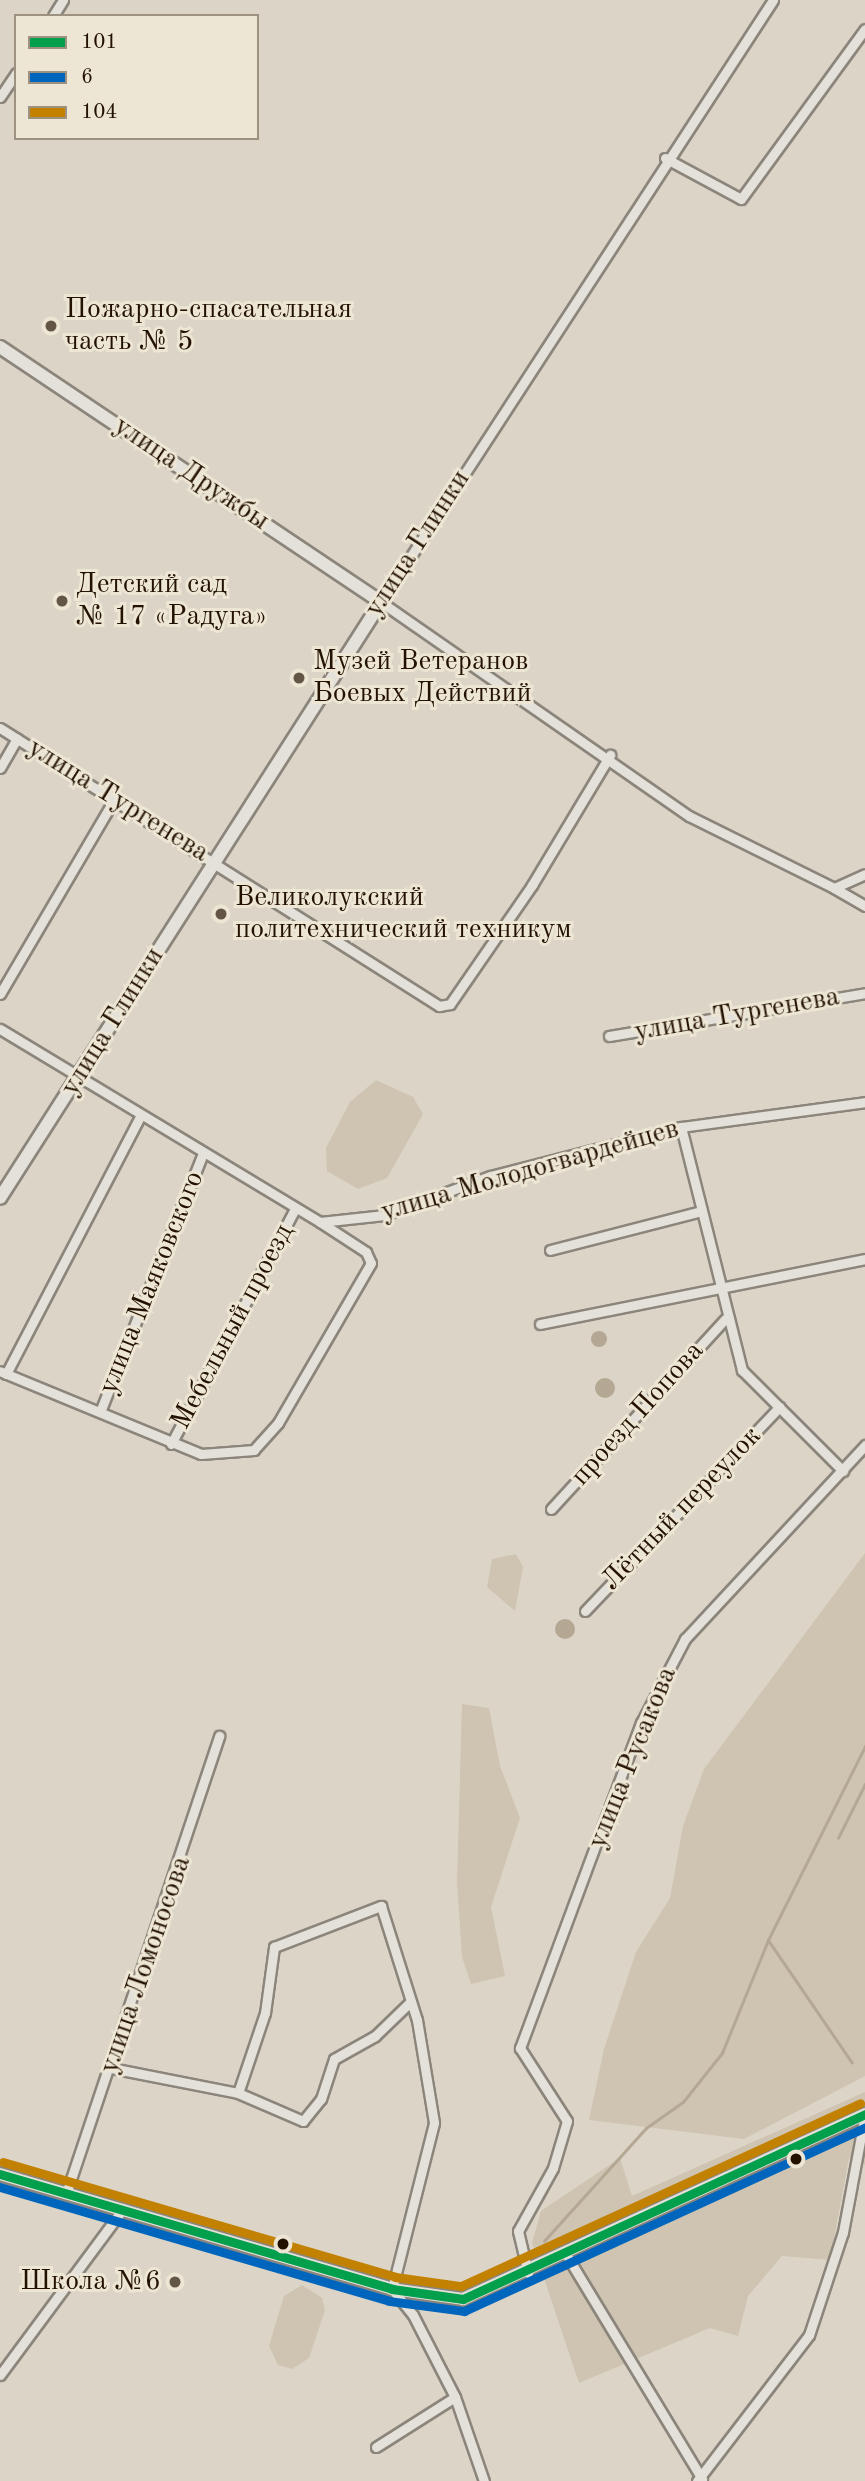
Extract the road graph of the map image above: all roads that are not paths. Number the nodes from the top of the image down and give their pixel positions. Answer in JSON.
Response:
{"nodes":[{"id":1,"x":772,"y":0,"type":"edge"},
{"id":2,"x":865,"y":29,"type":"edge"},
{"id":3,"x":14,"y":76,"type":"edge"},
{"id":4,"x":0,"y":97,"type":"edge"},
{"id":5,"x":666,"y":158,"type":"junction"},
{"id":6,"x":0,"y":346,"type":"edge"},
{"id":7,"x":381,"y":602,"type":"junction"},
{"id":8,"x":0,"y":728,"type":"edge"},
{"id":9,"x":17,"y":739,"type":"junction"},
{"id":10,"x":610,"y":755,"type":"junction"},
{"id":11,"x":0,"y":768,"type":"edge"},
{"id":12,"x":115,"y":797,"type":"junction"},
{"id":13,"x":215,"y":860,"type":"junction"},
{"id":14,"x":865,"y":874,"type":"edge"},
{"id":15,"x":834,"y":888,"type":"junction"},
{"id":16,"x":865,"y":906,"type":"edge"},
{"id":17,"x":0,"y":993,"type":"edge"},
{"id":18,"x":865,"y":993,"type":"edge"},
{"id":19,"x":0,"y":1029,"type":"edge"},
{"id":20,"x":609,"y":1036,"type":"dead end"},
{"id":21,"x":78,"y":1077,"type":"junction"},
{"id":22,"x":865,"y":1102,"type":"edge"},
{"id":23,"x":141,"y":1115,"type":"junction"},
{"id":24,"x":681,"y":1127,"type":"junction"},
{"id":25,"x":203,"y":1153,"type":"junction"},
{"id":26,"x":0,"y":1198,"type":"edge"},
{"id":27,"x":295,"y":1209,"type":"junction"},
{"id":28,"x":702,"y":1211,"type":"junction"},
{"id":29,"x":320,"y":1222,"type":"junction"},
{"id":30,"x":550,"y":1250,"type":"dead end"},
{"id":31,"x":865,"y":1259,"type":"edge"},
{"id":32,"x":722,"y":1292,"type":"junction"},
{"id":33,"x":725,"y":1319,"type":"junction"},
{"id":34,"x":540,"y":1324,"type":"dead end"},
{"id":35,"x":3,"y":1373,"type":"edge"},
{"id":36,"x":779,"y":1407,"type":"junction"},
{"id":37,"x":100,"y":1412,"type":"junction"},
{"id":38,"x":171,"y":1444,"type":"junction"},
{"id":39,"x":865,"y":1445,"type":"edge"},
{"id":40,"x":843,"y":1471,"type":"junction"},
{"id":41,"x":551,"y":1509,"type":"dead end"},
{"id":42,"x":585,"y":1611,"type":"dead end"},
{"id":43,"x":219,"y":1736,"type":"dead end"},
{"id":44,"x":409,"y":2003,"type":"junction"},
{"id":45,"x":111,"y":2068,"type":"junction"},
{"id":46,"x":238,"y":2093,"type":"junction"},
{"id":47,"x":865,"y":2114,"type":"edge"},
{"id":48,"x":0,"y":2174,"type":"edge"},
{"id":49,"x":67,"y":2191,"type":"junction"},
{"id":50,"x":123,"y":2209,"type":"junction"},
{"id":51,"x":567,"y":2256,"type":"junction"},
{"id":52,"x":528,"y":2274,"type":"junction"},
{"id":53,"x":392,"y":2289,"type":"junction"},
{"id":54,"x":0,"y":2375,"type":"edge"},
{"id":55,"x":455,"y":2397,"type":"junction"},
{"id":56,"x":376,"y":2447,"type":"dead end"},
{"id":57,"x":700,"y":2479,"type":"edge"},
{"id":58,"x":484,"y":2481,"type":"edge"}],
"edges":[{"from":1,"to":5,"type":"street","name":"улица Глинки"},
{"from":2,"to":5,"type":"street"},
{"from":3,"to":4,"type":"street"},
{"from":5,"to":7,"type":"street","name":"улица Глинки"},
{"from":6,"to":7,"type":"street","name":"улица Дружбы"},
{"from":7,"to":10,"type":"street"},
{"from":7,"to":13,"type":"street","name":"улица Глинки"},
{"from":8,"to":9,"type":"street","name":"улица Тургенева"},
{"from":9,"to":11,"type":"street"},
{"from":9,"to":12,"type":"street","name":"улица Тургенева"},
{"from":10,"to":13,"type":"street","name":"улица Тургенева"},
{"from":10,"to":15,"type":"street"},
{"from":12,"to":13,"type":"street","name":"улица Тургенева"},
{"from":12,"to":17,"type":"street"},
{"from":13,"to":21,"type":"street","name":"улица Глинки"},
{"from":14,"to":15,"type":"street"},
{"from":15,"to":16,"type":"street"},
{"from":18,"to":20,"type":"street","name":"улица Тургенева"},
{"from":19,"to":21,"type":"street"},
{"from":21,"to":23,"type":"street"},
{"from":21,"to":26,"type":"street","name":"улица Глинки"},
{"from":22,"to":24,"type":"street","name":"улица Молодогвардейцев"},
{"from":23,"to":25,"type":"street"},
{"from":23,"to":35,"type":"street"},
{"from":24,"to":28,"type":"street"},
{"from":24,"to":29,"type":"street","name":"улица Молодогвардейцев"},
{"from":25,"to":27,"type":"street"},
{"from":25,"to":37,"type":"street","name":"улица Маяковского"},
{"from":27,"to":29,"type":"street"},
{"from":27,"to":38,"type":"street","name":"Мебельный проезд"},
{"from":28,"to":30,"type":"street"},
{"from":28,"to":32,"type":"street"},
{"from":29,"to":38,"type":"street"},
{"from":31,"to":32,"type":"street","name":"проезд Попова"},
{"from":32,"to":33,"type":"street"},
{"from":32,"to":34,"type":"street","name":"проезд Попова"},
{"from":33,"to":36,"type":"street"},
{"from":33,"to":41,"type":"street","name":"проезд Попова"},
{"from":35,"to":37,"type":"street"},
{"from":36,"to":40,"type":"street"},
{"from":36,"to":42,"type":"street","name":"Лётный переулок"},
{"from":37,"to":38,"type":"street"},
{"from":39,"to":40,"type":"street","name":"улица Русакова"},
{"from":40,"to":52,"type":"street","name":"улица Русакова"},
{"from":43,"to":45,"type":"street","name":"улица Ломоносова"},
{"from":44,"to":46,"type":"street"},
{"from":44,"to":46,"type":"street"},
{"from":44,"to":53,"type":"street"},
{"from":45,"to":46,"type":"street"},
{"from":45,"to":49,"type":"street","name":"улица Ломоносова"},
{"from":47,"to":51,"type":"street"},
{"from":47,"to":57,"type":"street"},
{"from":48,"to":49,"type":"street"},
{"from":49,"to":50,"type":"street"},
{"from":50,"to":53,"type":"street"},
{"from":50,"to":54,"type":"street"},
{"from":51,"to":52,"type":"street"},
{"from":51,"to":57,"type":"street"},
{"from":52,"to":53,"type":"street"},
{"from":53,"to":55,"type":"street"},
{"from":55,"to":56,"type":"street"},
{"from":55,"to":58,"type":"street"}]}
